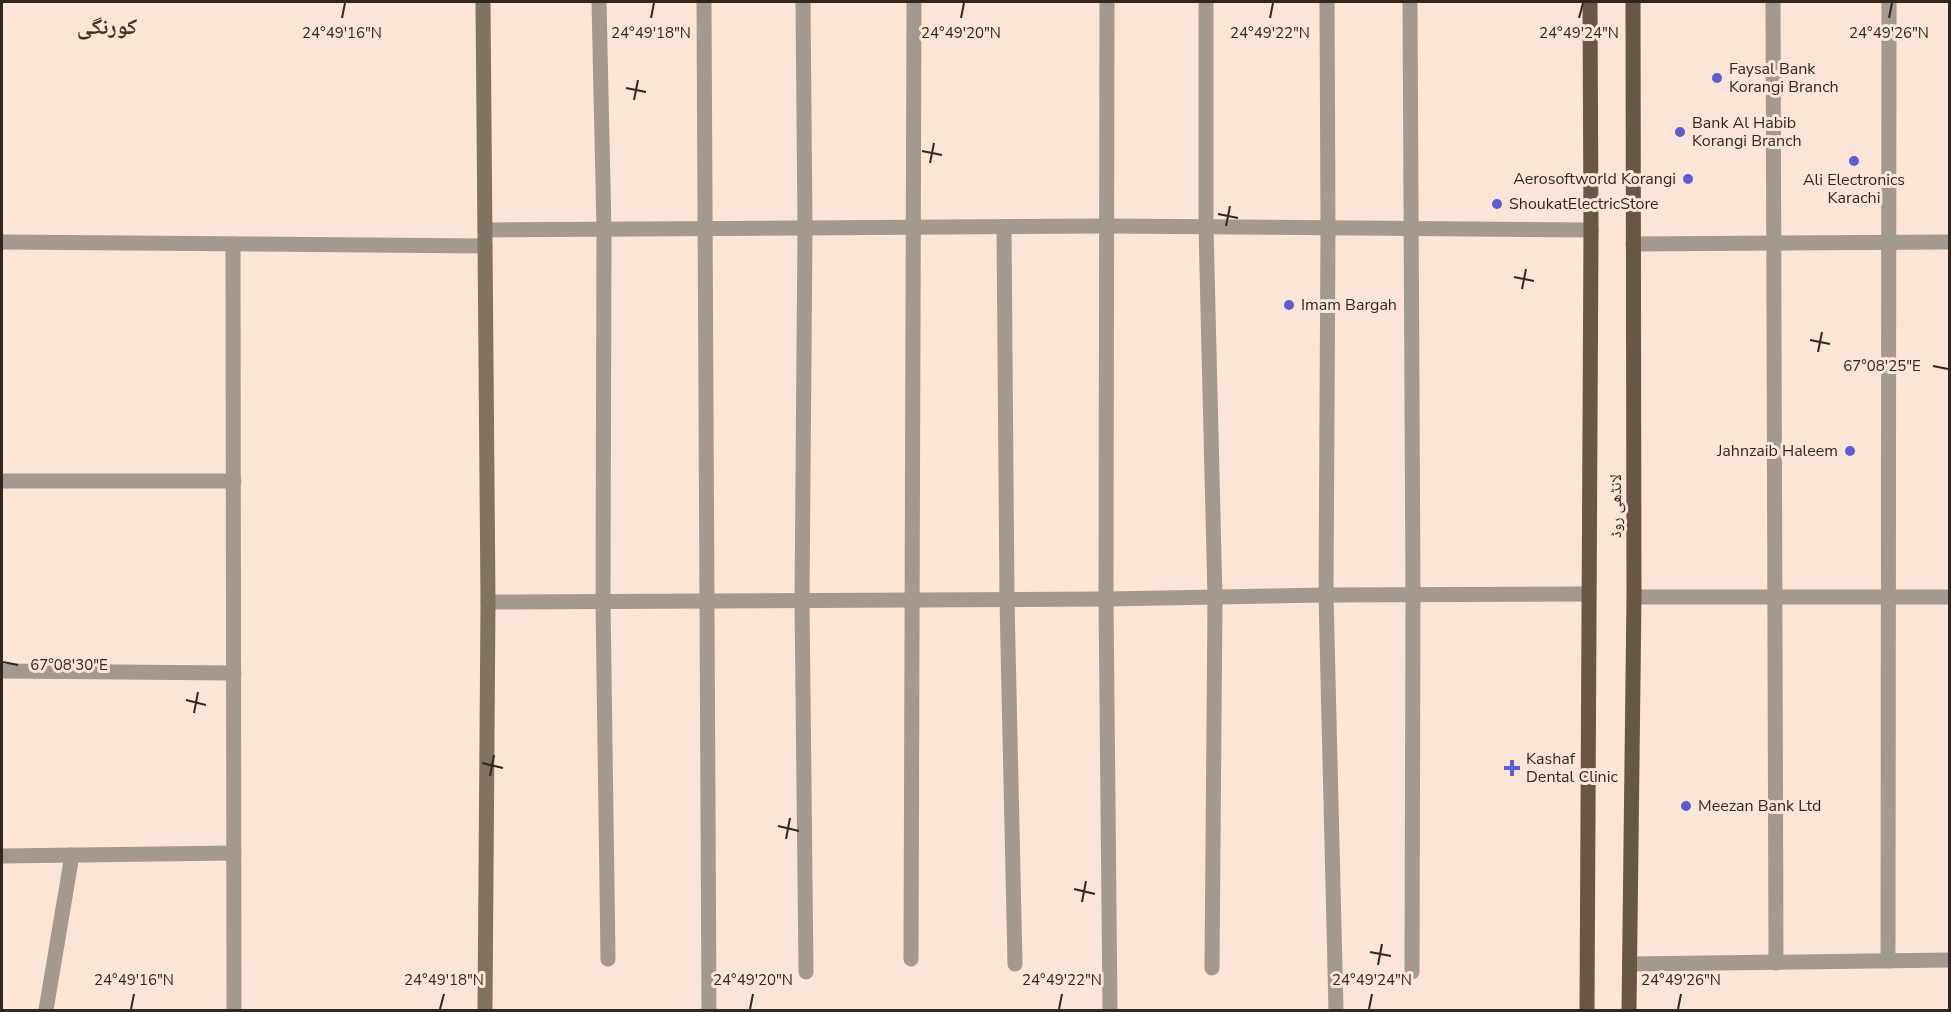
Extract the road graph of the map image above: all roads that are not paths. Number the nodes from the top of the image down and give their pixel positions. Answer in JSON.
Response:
{"nodes":[{"id":1,"x":483,"y":2,"type":"edge"},
{"id":2,"x":599,"y":2,"type":"edge"},
{"id":3,"x":704,"y":2,"type":"edge"},
{"id":4,"x":803,"y":2,"type":"edge"},
{"id":5,"x":914,"y":2,"type":"edge"},
{"id":6,"x":1107,"y":2,"type":"edge"},
{"id":7,"x":1206,"y":2,"type":"edge"},
{"id":8,"x":1327,"y":2,"type":"edge"},
{"id":9,"x":1410,"y":2,"type":"edge"},
{"id":10,"x":1590,"y":2,"type":"edge"},
{"id":11,"x":1633,"y":2,"type":"edge"},
{"id":12,"x":1773,"y":2,"type":"edge"},
{"id":13,"x":1889,"y":2,"type":"edge"},
{"id":14,"x":1107,"y":226,"type":"junction"},
{"id":15,"x":913,"y":227,"type":"junction"},
{"id":16,"x":1004,"y":227,"type":"junction"},
{"id":17,"x":1206,"y":227,"type":"junction"},
{"id":18,"x":805,"y":228,"type":"junction"},
{"id":19,"x":1329,"y":228,"type":"junction"},
{"id":20,"x":1410,"y":228,"type":"junction"},
{"id":21,"x":705,"y":229,"type":"junction"},
{"id":22,"x":604,"y":230,"type":"junction"},
{"id":23,"x":1592,"y":230,"type":"junction"},
{"id":24,"x":485,"y":238,"type":"junction"},
{"id":25,"x":2,"y":242,"type":"edge"},
{"id":26,"x":1950,"y":242,"type":"edge"},
{"id":27,"x":1888,"y":243,"type":"junction"},
{"id":28,"x":234,"y":244,"type":"junction"},
{"id":29,"x":1634,"y":244,"type":"junction"},
{"id":30,"x":1774,"y":244,"type":"junction"},
{"id":31,"x":2,"y":481,"type":"edge"},
{"id":32,"x":234,"y":481,"type":"junction"},
{"id":33,"x":1589,"y":594,"type":"junction"},
{"id":34,"x":1326,"y":595,"type":"junction"},
{"id":35,"x":1413,"y":595,"type":"junction"},
{"id":36,"x":1634,"y":597,"type":"junction"},
{"id":37,"x":1775,"y":597,"type":"junction"},
{"id":38,"x":1888,"y":597,"type":"junction"},
{"id":39,"x":1950,"y":597,"type":"edge"},
{"id":40,"x":1215,"y":598,"type":"junction"},
{"id":41,"x":1106,"y":599,"type":"junction"},
{"id":42,"x":802,"y":600,"type":"junction"},
{"id":43,"x":912,"y":600,"type":"junction"},
{"id":44,"x":1007,"y":600,"type":"junction"},
{"id":45,"x":603,"y":601,"type":"junction"},
{"id":46,"x":707,"y":601,"type":"junction"},
{"id":47,"x":488,"y":602,"type":"junction"},
{"id":48,"x":2,"y":670,"type":"edge"},
{"id":49,"x":234,"y":673,"type":"junction"},
{"id":50,"x":234,"y":853,"type":"junction"},
{"id":51,"x":72,"y":855,"type":"junction"},
{"id":52,"x":2,"y":856,"type":"edge"},
{"id":53,"x":911,"y":959,"type":"dead end"},
{"id":54,"x":608,"y":960,"type":"dead end"},
{"id":55,"x":1950,"y":960,"type":"edge"},
{"id":56,"x":1888,"y":961,"type":"junction"},
{"id":57,"x":1776,"y":963,"type":"junction"},
{"id":58,"x":1015,"y":964,"type":"dead end"},
{"id":59,"x":1630,"y":964,"type":"junction"},
{"id":60,"x":1212,"y":968,"type":"dead end"},
{"id":61,"x":806,"y":972,"type":"dead end"},
{"id":62,"x":1412,"y":972,"type":"dead end"},
{"id":63,"x":46,"y":1011,"type":"edge"},
{"id":64,"x":234,"y":1011,"type":"edge"},
{"id":65,"x":485,"y":1011,"type":"edge"},
{"id":66,"x":709,"y":1011,"type":"edge"},
{"id":67,"x":1110,"y":1011,"type":"edge"},
{"id":68,"x":1336,"y":1011,"type":"edge"},
{"id":69,"x":1587,"y":1011,"type":"edge"},
{"id":70,"x":1629,"y":1011,"type":"edge"}],
"edges":[{"from":1,"to":24,"type":"street"},
{"from":2,"to":22,"type":"street"},
{"from":3,"to":21,"type":"street"},
{"from":4,"to":18,"type":"street"},
{"from":5,"to":15,"type":"street"},
{"from":6,"to":14,"type":"street"},
{"from":7,"to":17,"type":"street"},
{"from":8,"to":19,"type":"street"},
{"from":9,"to":20,"type":"street"},
{"from":10,"to":23,"type":"main road","name":"لانڈھی روڈ"},
{"from":11,"to":29,"type":"main road","name":"لانڈھی روڈ"},
{"from":12,"to":30,"type":"street"},
{"from":13,"to":27,"type":"street"},
{"from":14,"to":16,"type":"street"},
{"from":14,"to":17,"type":"street"},
{"from":14,"to":41,"type":"street"},
{"from":15,"to":16,"type":"street"},
{"from":15,"to":18,"type":"street"},
{"from":15,"to":43,"type":"street"},
{"from":16,"to":44,"type":"street"},
{"from":17,"to":19,"type":"street"},
{"from":17,"to":40,"type":"street"},
{"from":18,"to":21,"type":"street"},
{"from":18,"to":42,"type":"street"},
{"from":19,"to":20,"type":"street"},
{"from":19,"to":34,"type":"street"},
{"from":20,"to":23,"type":"street"},
{"from":20,"to":35,"type":"street"},
{"from":21,"to":22,"type":"street"},
{"from":21,"to":46,"type":"street"},
{"from":22,"to":24,"type":"street"},
{"from":22,"to":45,"type":"street"},
{"from":23,"to":33,"type":"main road","name":"لانڈھی روڈ"},
{"from":24,"to":28,"type":"street"},
{"from":24,"to":47,"type":"street"},
{"from":25,"to":28,"type":"street"},
{"from":26,"to":27,"type":"street"},
{"from":27,"to":30,"type":"street"},
{"from":27,"to":38,"type":"street"},
{"from":28,"to":32,"type":"street"},
{"from":29,"to":30,"type":"street"},
{"from":29,"to":36,"type":"main road","name":"لانڈھی روڈ"},
{"from":30,"to":37,"type":"street"},
{"from":31,"to":32,"type":"street"},
{"from":32,"to":49,"type":"street"},
{"from":33,"to":35,"type":"street"},
{"from":33,"to":69,"type":"main road","name":"لانڈھی روڈ"},
{"from":34,"to":35,"type":"street"},
{"from":34,"to":40,"type":"street"},
{"from":34,"to":68,"type":"street"},
{"from":35,"to":62,"type":"street"},
{"from":36,"to":37,"type":"street"},
{"from":36,"to":59,"type":"main road","name":"لانڈھی روڈ"},
{"from":37,"to":38,"type":"street"},
{"from":37,"to":57,"type":"street"},
{"from":38,"to":39,"type":"street"},
{"from":38,"to":56,"type":"street"},
{"from":40,"to":41,"type":"street"},
{"from":40,"to":60,"type":"street"},
{"from":41,"to":44,"type":"street"},
{"from":41,"to":67,"type":"street"},
{"from":42,"to":43,"type":"street"},
{"from":42,"to":46,"type":"street"},
{"from":42,"to":61,"type":"street"},
{"from":43,"to":44,"type":"street"},
{"from":43,"to":53,"type":"street"},
{"from":44,"to":58,"type":"street"},
{"from":45,"to":46,"type":"street"},
{"from":45,"to":47,"type":"street"},
{"from":45,"to":54,"type":"street"},
{"from":46,"to":66,"type":"street"},
{"from":47,"to":65,"type":"street"},
{"from":48,"to":49,"type":"street"},
{"from":49,"to":50,"type":"street"},
{"from":50,"to":51,"type":"street"},
{"from":50,"to":64,"type":"street"},
{"from":51,"to":52,"type":"street"},
{"from":51,"to":63,"type":"street"},
{"from":55,"to":56,"type":"street"},
{"from":56,"to":57,"type":"street"},
{"from":57,"to":59,"type":"street"},
{"from":59,"to":70,"type":"main road","name":"لانڈھی روڈ"}]}
